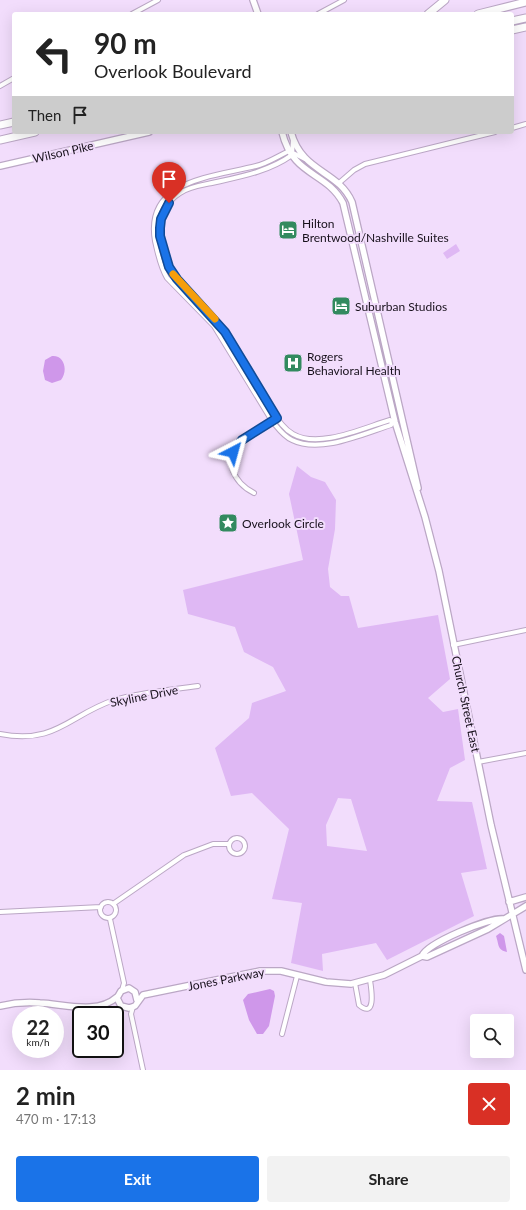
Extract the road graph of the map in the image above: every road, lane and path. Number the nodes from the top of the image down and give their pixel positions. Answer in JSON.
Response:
{"nodes":[{"id":1,"x":158,"y":0,"type":"edge"},
{"id":2,"x":253,"y":0,"type":"edge"},
{"id":3,"x":344,"y":0,"type":"edge"},
{"id":4,"x":445,"y":0,"type":"edge"},
{"id":5,"x":526,"y":2,"type":"edge"},
{"id":6,"x":136,"y":12,"type":"edge"},
{"id":7,"x":257,"y":12,"type":"edge"},
{"id":8,"x":322,"y":12,"type":"edge"},
{"id":9,"x":430,"y":12,"type":"edge"},
{"id":10,"x":486,"y":12,"type":"edge"},
{"id":11,"x":526,"y":18,"type":"edge"},
{"id":12,"x":514,"y":21,"type":"edge"},
{"id":13,"x":526,"y":27,"type":"edge"},
{"id":14,"x":514,"y":30,"type":"edge"},
{"id":15,"x":12,"y":79,"type":"edge"},
{"id":16,"x":0,"y":86,"type":"edge"},
{"id":17,"x":12,"y":122,"type":"edge"},
{"id":18,"x":526,"y":124,"type":"edge"},
{"id":19,"x":0,"y":125,"type":"edge"},
{"id":20,"x":514,"y":127,"type":"edge"},
{"id":21,"x":26,"y":134,"type":"edge"},
{"id":22,"x":139,"y":134,"type":"edge"},
{"id":23,"x":283,"y":134,"type":"edge"},
{"id":24,"x":292,"y":134,"type":"edge"},
{"id":25,"x":487,"y":134,"type":"edge"},
{"id":26,"x":293,"y":138,"type":"junction"},
{"id":27,"x":0,"y":140,"type":"edge"},
{"id":28,"x":291,"y":153,"type":"junction"},
{"id":29,"x":305,"y":159,"type":"junction"},
{"id":30,"x":0,"y":166,"type":"edge"},
{"id":31,"x":338,"y":183,"type":"junction"},
{"id":32,"x":277,"y":418,"type":"junction"},
{"id":33,"x":272,"y":421,"type":"junction"},
{"id":34,"x":394,"y":422,"type":"junction"},
{"id":35,"x":254,"y":493,"type":"dead end"},
{"id":36,"x":419,"y":496,"type":"junction"},
{"id":37,"x":526,"y":630,"type":"edge"},
{"id":38,"x":453,"y":645,"type":"junction"},
{"id":39,"x":198,"y":686,"type":"dead end"},
{"id":40,"x":0,"y":734,"type":"edge"},
{"id":41,"x":526,"y":753,"type":"edge"},
{"id":42,"x":478,"y":762,"type":"junction"},
{"id":43,"x":229,"y":844,"type":"junction"},
{"id":44,"x":526,"y":897,"type":"edge"},
{"id":45,"x":509,"y":902,"type":"junction"},
{"id":46,"x":113,"y":904,"type":"junction"},
{"id":47,"x":526,"y":906,"type":"edge"},
{"id":48,"x":101,"y":907,"type":"junction"},
{"id":49,"x":0,"y":912,"type":"edge"},
{"id":50,"x":512,"y":913,"type":"junction"},
{"id":51,"x":110,"y":918,"type":"junction"},
{"id":52,"x":504,"y":918,"type":"junction"},
{"id":53,"x":422,"y":956,"type":"junction"},
{"id":54,"x":526,"y":970,"type":"edge"},
{"id":55,"x":297,"y":976,"type":"junction"},
{"id":56,"x":370,"y":980,"type":"junction"},
{"id":57,"x":124,"y":983,"type":"junction"},
{"id":58,"x":354,"y":983,"type":"junction"},
{"id":59,"x":129,"y":988,"type":"junction"},
{"id":60,"x":122,"y":990,"type":"junction"},
{"id":61,"x":135,"y":992,"type":"junction"},
{"id":62,"x":143,"y":995,"type":"junction"},
{"id":63,"x":117,"y":997,"type":"junction"},
{"id":64,"x":137,"y":1000,"type":"junction"},
{"id":65,"x":112,"y":1002,"type":"junction"},
{"id":66,"x":119,"y":1004,"type":"junction"},
{"id":67,"x":0,"y":1006,"type":"edge"},
{"id":68,"x":133,"y":1007,"type":"junction"},
{"id":69,"x":126,"y":1008,"type":"junction"},
{"id":70,"x":131,"y":1014,"type":"junction"},
{"id":71,"x":282,"y":1034,"type":"dead end"},
{"id":72,"x":143,"y":1070,"type":"edge"}],
"edges":[{"from":1,"to":6,"type":"street"},
{"from":2,"to":7,"type":"main road"},
{"from":3,"to":8,"type":"street"},
{"from":4,"to":9,"type":"highway"},
{"from":5,"to":10,"type":"highway"},
{"from":11,"to":12,"type":"highway"},
{"from":13,"to":14,"type":"highway"},
{"from":15,"to":16,"type":"street"},
{"from":17,"to":19,"type":"highway"},
{"from":18,"to":20,"type":"street"},
{"from":21,"to":27,"type":"highway"},
{"from":22,"to":30,"type":"main road","name":"Wilson Pike"},
{"from":23,"to":28,"type":"main road","name":"Church Street East"},
{"from":24,"to":26,"type":"main road","name":"Church Street East"},
{"from":25,"to":31,"type":"street"},
{"from":26,"to":28,"type":"street"},
{"from":26,"to":29,"type":"main road","name":"Church Street East"},
{"from":28,"to":29,"type":"street"},
{"from":28,"to":32,"type":"street"},
{"from":28,"to":33,"type":"street"},
{"from":28,"to":34,"type":"main road","name":"Church Street East"},
{"from":29,"to":31,"type":"main road","name":"Church Street East"},
{"from":31,"to":36,"type":"main road","name":"Church Street East"},
{"from":32,"to":33,"type":"street"},
{"from":32,"to":34,"type":"street"},
{"from":33,"to":34,"type":"street"},
{"from":33,"to":35,"type":"street"},
{"from":34,"to":36,"type":"main road","name":"Church Street East"},
{"from":36,"to":38,"type":"main road","name":"Church Street East"},
{"from":37,"to":38,"type":"street"},
{"from":38,"to":42,"type":"main road","name":"Church Street East"},
{"from":39,"to":40,"type":"street","name":"Skyline Drive"},
{"from":41,"to":42,"type":"street"},
{"from":42,"to":45,"type":"main road","name":"Church Street East"},
{"from":43,"to":43,"type":"street"},
{"from":43,"to":46,"type":"street"},
{"from":44,"to":45,"type":"main road"},
{"from":45,"to":50,"type":"main road","name":"Church Street East"},
{"from":46,"to":48,"type":"street"},
{"from":46,"to":51,"type":"street"},
{"from":47,"to":50,"type":"main road","name":"Jones Parkway"},
{"from":48,"to":49,"type":"street"},
{"from":48,"to":51,"type":"street"},
{"from":50,"to":52,"type":"main road","name":"Jones Parkway"},
{"from":50,"to":54,"type":"main road","name":"Church Street East"},
{"from":51,"to":57,"type":"street"},
{"from":52,"to":53,"type":"main road","name":"Jones Parkway"},
{"from":52,"to":53,"type":"main road","name":"Jones Parkway"},
{"from":53,"to":56,"type":"main road","name":"Jones Parkway"},
{"from":55,"to":58,"type":"main road","name":"Jones Parkway"},
{"from":55,"to":62,"type":"main road","name":"Jones Parkway"},
{"from":55,"to":71,"type":"street"},
{"from":56,"to":58,"type":"main road","name":"Jones Parkway"},
{"from":56,"to":58,"type":"street"},
{"from":57,"to":59,"type":"street"},
{"from":57,"to":60,"type":"street"},
{"from":59,"to":60,"type":"main road"},
{"from":59,"to":61,"type":"main road"},
{"from":60,"to":63,"type":"main road"},
{"from":61,"to":62,"type":"main road"},
{"from":61,"to":64,"type":"main road"},
{"from":62,"to":64,"type":"main road","name":"Jones Parkway"},
{"from":63,"to":65,"type":"main road"},
{"from":63,"to":66,"type":"main road"},
{"from":64,"to":68,"type":"main road"},
{"from":65,"to":66,"type":"main road"},
{"from":65,"to":67,"type":"main road"},
{"from":66,"to":69,"type":"main road"},
{"from":68,"to":69,"type":"main road"},
{"from":68,"to":70,"type":"street"},
{"from":69,"to":70,"type":"street"},
{"from":70,"to":72,"type":"street"}]}
